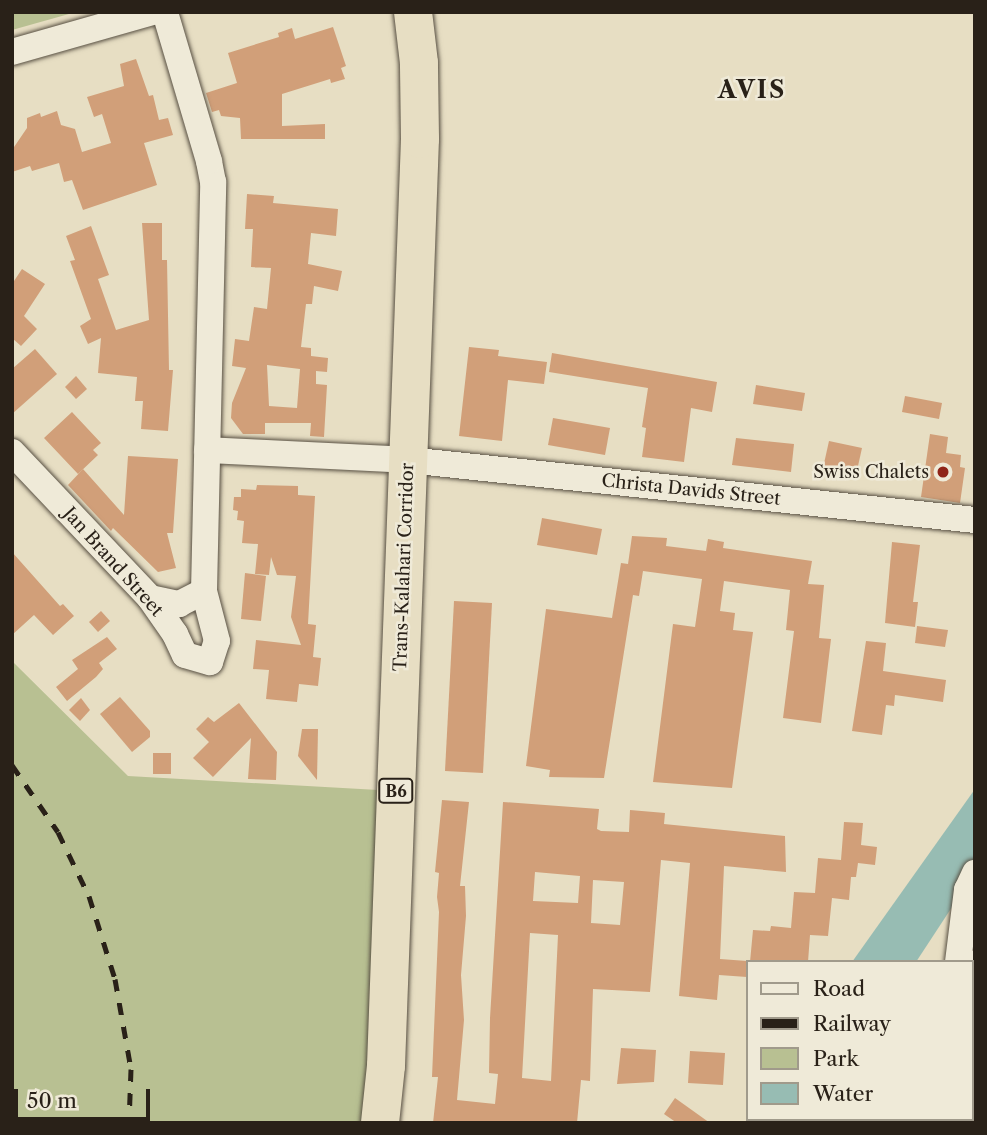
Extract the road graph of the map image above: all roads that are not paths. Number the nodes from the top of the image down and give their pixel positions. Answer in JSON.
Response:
{"nodes":[{"id":1,"x":152,"y":12,"type":"edge"},
{"id":2,"x":165,"y":12,"type":"edge"},
{"id":3,"x":413,"y":12,"type":"edge"},
{"id":4,"x":12,"y":52,"type":"edge"},
{"id":5,"x":207,"y":450,"type":"junction"},
{"id":6,"x":12,"y":452,"type":"edge"},
{"id":7,"x":408,"y":460,"type":"junction"},
{"id":8,"x":975,"y":520,"type":"edge"},
{"id":9,"x":204,"y":592,"type":"junction"},
{"id":10,"x":150,"y":598,"type":"junction"},
{"id":11,"x":975,"y":873,"type":"edge"},
{"id":12,"x":958,"y":960,"type":"edge"},
{"id":13,"x":975,"y":963,"type":"edge"},
{"id":14,"x":973,"y":981,"type":"edge"},
{"id":15,"x":380,"y":1123,"type":"edge"}],
"edges":[{"from":1,"to":4,"type":"street"},
{"from":2,"to":5,"type":"street","name":"Jan Brand Street"},
{"from":3,"to":7,"type":"highway","name":"Trans-Kalahari Corridor","number":"B6"},
{"from":5,"to":7,"type":"street"},
{"from":5,"to":9,"type":"street","name":"Jan Brand Street"},
{"from":6,"to":10,"type":"street","name":"Jan Brand Street"},
{"from":7,"to":8,"type":"street","name":"Christa Davids Street"},
{"from":7,"to":15,"type":"highway","name":"Trans-Kalahari Corridor","number":"B6"},
{"from":9,"to":10,"type":"street"},
{"from":9,"to":10,"type":"street","name":"Jan Brand Street"},
{"from":11,"to":12,"type":"street"},
{"from":13,"to":14,"type":"street"}]}
